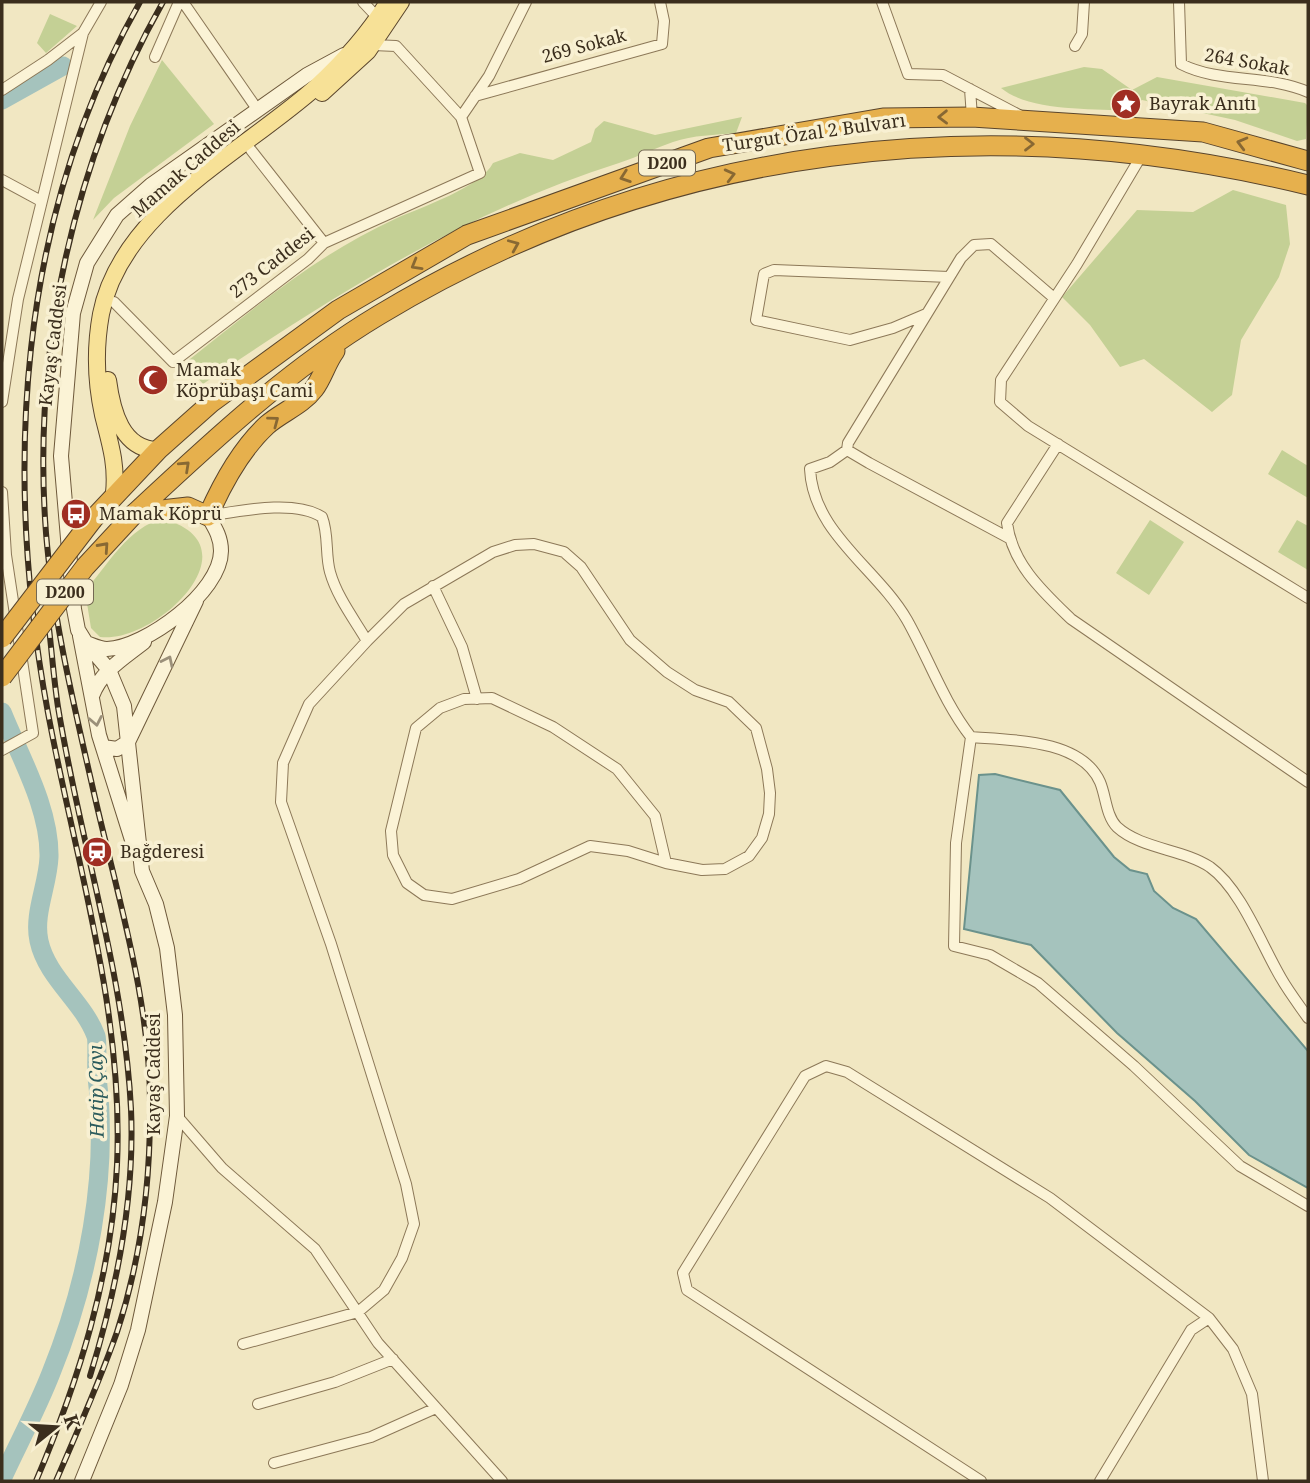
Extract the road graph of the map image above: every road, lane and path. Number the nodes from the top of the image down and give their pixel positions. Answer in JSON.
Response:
{"nodes":[{"id":1,"x":101,"y":2,"type":"edge"},
{"id":2,"x":181,"y":2,"type":"edge"},
{"id":3,"x":363,"y":2,"type":"edge"},
{"id":4,"x":388,"y":2,"type":"edge"},
{"id":5,"x":401,"y":2,"type":"edge"},
{"id":6,"x":526,"y":2,"type":"edge"},
{"id":7,"x":660,"y":2,"type":"edge"},
{"id":8,"x":882,"y":2,"type":"edge"},
{"id":9,"x":1084,"y":2,"type":"edge"},
{"id":10,"x":1179,"y":2,"type":"edge"},
{"id":11,"x":378,"y":18,"type":"junction"},
{"id":12,"x":83,"y":33,"type":"junction"},
{"id":13,"x":368,"y":41,"type":"junction"},
{"id":14,"x":1075,"y":46,"type":"dead end"},
{"id":15,"x":155,"y":57,"type":"dead end"},
{"id":16,"x":353,"y":57,"type":"junction"},
{"id":17,"x":970,"y":89,"type":"junction"},
{"id":18,"x":2,"y":90,"type":"edge"},
{"id":19,"x":1308,"y":92,"type":"edge"},
{"id":20,"x":475,"y":96,"type":"junction"},
{"id":21,"x":257,"y":109,"type":"junction"},
{"id":22,"x":461,"y":117,"type":"junction"},
{"id":23,"x":972,"y":117,"type":"junction"},
{"id":24,"x":1030,"y":121,"type":"junction"},
{"id":25,"x":251,"y":150,"type":"junction"},
{"id":26,"x":1143,"y":152,"type":"junction"},
{"id":27,"x":1308,"y":161,"type":"edge"},
{"id":28,"x":2,"y":180,"type":"edge"},
{"id":29,"x":1308,"y":185,"type":"edge"},
{"id":30,"x":41,"y":201,"type":"junction"},
{"id":31,"x":324,"y":243,"type":"junction"},
{"id":32,"x":949,"y":277,"type":"junction"},
{"id":33,"x":1054,"y":298,"type":"junction"},
{"id":34,"x":114,"y":302,"type":"junction"},
{"id":35,"x":927,"y":314,"type":"junction"},
{"id":36,"x":346,"y":336,"type":"junction"},
{"id":37,"x":2,"y":402,"type":"edge"},
{"id":38,"x":1058,"y":444,"type":"junction"},
{"id":39,"x":158,"y":450,"type":"junction"},
{"id":40,"x":847,"y":450,"type":"junction"},
{"id":41,"x":2,"y":492,"type":"edge"},
{"id":42,"x":114,"y":493,"type":"junction"},
{"id":43,"x":135,"y":513,"type":"junction"},
{"id":44,"x":208,"y":516,"type":"junction"},
{"id":45,"x":1009,"y":538,"type":"junction"},
{"id":46,"x":433,"y":586,"type":"junction"},
{"id":47,"x":200,"y":594,"type":"junction"},
{"id":48,"x":1308,"y":598,"type":"edge"},
{"id":49,"x":168,"y":624,"type":"junction"},
{"id":50,"x":78,"y":629,"type":"junction"},
{"id":51,"x":2,"y":638,"type":"edge"},
{"id":52,"x":367,"y":641,"type":"junction"},
{"id":53,"x":86,"y":643,"type":"junction"},
{"id":54,"x":109,"y":670,"type":"junction"},
{"id":55,"x":2,"y":677,"type":"edge"},
{"id":56,"x":92,"y":696,"type":"junction"},
{"id":57,"x":477,"y":699,"type":"junction"},
{"id":58,"x":971,"y":737,"type":"junction"},
{"id":59,"x":128,"y":742,"type":"junction"},
{"id":60,"x":103,"y":747,"type":"junction"},
{"id":61,"x":5,"y":748,"type":"edge"},
{"id":62,"x":1308,"y":782,"type":"edge"},
{"id":63,"x":666,"y":863,"type":"junction"},
{"id":64,"x":142,"y":871,"type":"junction"},
{"id":65,"x":1308,"y":1018,"type":"edge"},
{"id":66,"x":177,"y":1116,"type":"junction"},
{"id":67,"x":1308,"y":1206,"type":"edge"},
{"id":68,"x":358,"y":1312,"type":"junction"},
{"id":69,"x":1209,"y":1318,"type":"junction"},
{"id":70,"x":243,"y":1344,"type":"dead end"},
{"id":71,"x":393,"y":1359,"type":"junction"},
{"id":72,"x":258,"y":1404,"type":"dead end"},
{"id":73,"x":436,"y":1408,"type":"junction"},
{"id":74,"x":274,"y":1462,"type":"dead end"},
{"id":75,"x":82,"y":1481,"type":"edge"},
{"id":76,"x":502,"y":1481,"type":"edge"},
{"id":77,"x":981,"y":1481,"type":"edge"},
{"id":78,"x":1100,"y":1481,"type":"edge"},
{"id":79,"x":1263,"y":1481,"type":"edge"}],
"edges":[{"from":1,"to":12,"type":"street"},
{"from":2,"to":15,"type":"street"},
{"from":2,"to":21,"type":"street"},
{"from":3,"to":11,"type":"street"},
{"from":4,"to":11,"type":"main road","name":"Mamak Caddesi"},
{"from":5,"to":13,"type":"main road","name":"Mamak Caddesi"},
{"from":6,"to":20,"type":"street"},
{"from":7,"to":20,"type":"street","name":"269 Sokak"},
{"from":8,"to":17,"type":"street"},
{"from":9,"to":14,"type":"street"},
{"from":10,"to":19,"type":"street","name":"264 Sokak"},
{"from":11,"to":13,"type":"main road","name":"Mamak Caddesi"},
{"from":12,"to":18,"type":"street"},
{"from":12,"to":30,"type":"street"},
{"from":13,"to":16,"type":"main road","name":"Mamak Caddesi"},
{"from":13,"to":22,"type":"street"},
{"from":16,"to":21,"type":"street","name":"Kayaş Caddesi"},
{"from":16,"to":25,"type":"main road","name":"Mamak Caddesi"},
{"from":16,"to":42,"type":"main road","name":"Mamak Caddesi"},
{"from":17,"to":23,"type":"street"},
{"from":17,"to":24,"type":"street"},
{"from":20,"to":22,"type":"street"},
{"from":21,"to":50,"type":"street","name":"Kayaş Caddesi"},
{"from":22,"to":31,"type":"street","name":"273 Caddesi"},
{"from":23,"to":24,"type":"highway","name":"Turgut Özal 2 Bulvarı","number":"D200"},
{"from":23,"to":39,"type":"highway","name":"Turgut Özal 2 Bulvarı","number":"D200","one_way":true},
{"from":27,"to":24,"type":"highway","name":"Turgut Özal 2 Bulvarı","number":"D200","one_way":true},
{"from":25,"to":31,"type":"street"},
{"from":25,"to":34,"type":"main road","name":"Mamak Caddesi"},
{"from":26,"to":29,"type":"highway","name":"Turgut Özal 2 Bulvarı","number":"D200"},
{"from":26,"to":33,"type":"street"},
{"from":36,"to":26,"type":"highway","name":"Turgut Özal 2 Bulvarı","number":"D200","one_way":true},
{"from":28,"to":30,"type":"street"},
{"from":30,"to":37,"type":"street"},
{"from":31,"to":34,"type":"street","name":"273 Caddesi"},
{"from":32,"to":33,"type":"street"},
{"from":32,"to":35,"type":"street"},
{"from":32,"to":35,"type":"street"},
{"from":33,"to":38,"type":"street"},
{"from":34,"to":39,"type":"main road","name":"Mamak Caddesi"},
{"from":35,"to":40,"type":"street"},
{"from":43,"to":36,"type":"highway","name":"Turgut Özal 2 Bulvarı","number":"D200","one_way":true},
{"from":44,"to":36,"type":"highway","one_way":true},
{"from":38,"to":45,"type":"street"},
{"from":38,"to":48,"type":"street"},
{"from":39,"to":42,"type":"highway","name":"Turgut Özal 2 Bulvarı","number":"D200"},
{"from":40,"to":45,"type":"street"},
{"from":40,"to":58,"type":"street"},
{"from":41,"to":61,"type":"street"},
{"from":42,"to":51,"type":"highway","name":"Turgut Özal 2 Bulvarı","number":"D200","bridge":true},
{"from":43,"to":44,"type":"highway"},
{"from":55,"to":43,"type":"highway","number":"D200","one_way":true,"bridge":true},
{"from":44,"to":47,"type":"street"},
{"from":44,"to":52,"type":"street"},
{"from":45,"to":62,"type":"street"},
{"from":46,"to":52,"type":"street"},
{"from":46,"to":57,"type":"street"},
{"from":46,"to":63,"type":"street"},
{"from":47,"to":49,"type":"street"},
{"from":59,"to":47,"type":"street","one_way":true},
{"from":49,"to":53,"type":"street"},
{"from":49,"to":54,"type":"street"},
{"from":50,"to":53,"type":"street","name":"Kayaş Caddesi"},
{"from":50,"to":56,"type":"street"},
{"from":52,"to":68,"type":"street"},
{"from":53,"to":54,"type":"street","name":"Kayaş Caddesi"},
{"from":54,"to":56,"type":"street"},
{"from":54,"to":59,"type":"street","name":"Kayaş Caddesi"},
{"from":56,"to":60,"type":"street","one_way":true},
{"from":57,"to":63,"type":"street"},
{"from":57,"to":63,"type":"street"},
{"from":58,"to":65,"type":"street"},
{"from":58,"to":67,"type":"street"},
{"from":59,"to":60,"type":"street"},
{"from":59,"to":64,"type":"street","name":"Kayaş Caddesi"},
{"from":60,"to":64,"type":"street"},
{"from":64,"to":66,"type":"street","name":"Kayaş Caddesi"},
{"from":66,"to":68,"type":"street"},
{"from":66,"to":75,"type":"street","name":"Kayaş Caddesi"},
{"from":68,"to":70,"type":"street"},
{"from":68,"to":71,"type":"street"},
{"from":69,"to":77,"type":"street"},
{"from":69,"to":78,"type":"street"},
{"from":69,"to":79,"type":"street"},
{"from":71,"to":72,"type":"street"},
{"from":71,"to":73,"type":"street"},
{"from":73,"to":74,"type":"street"},
{"from":73,"to":76,"type":"street"}]}
